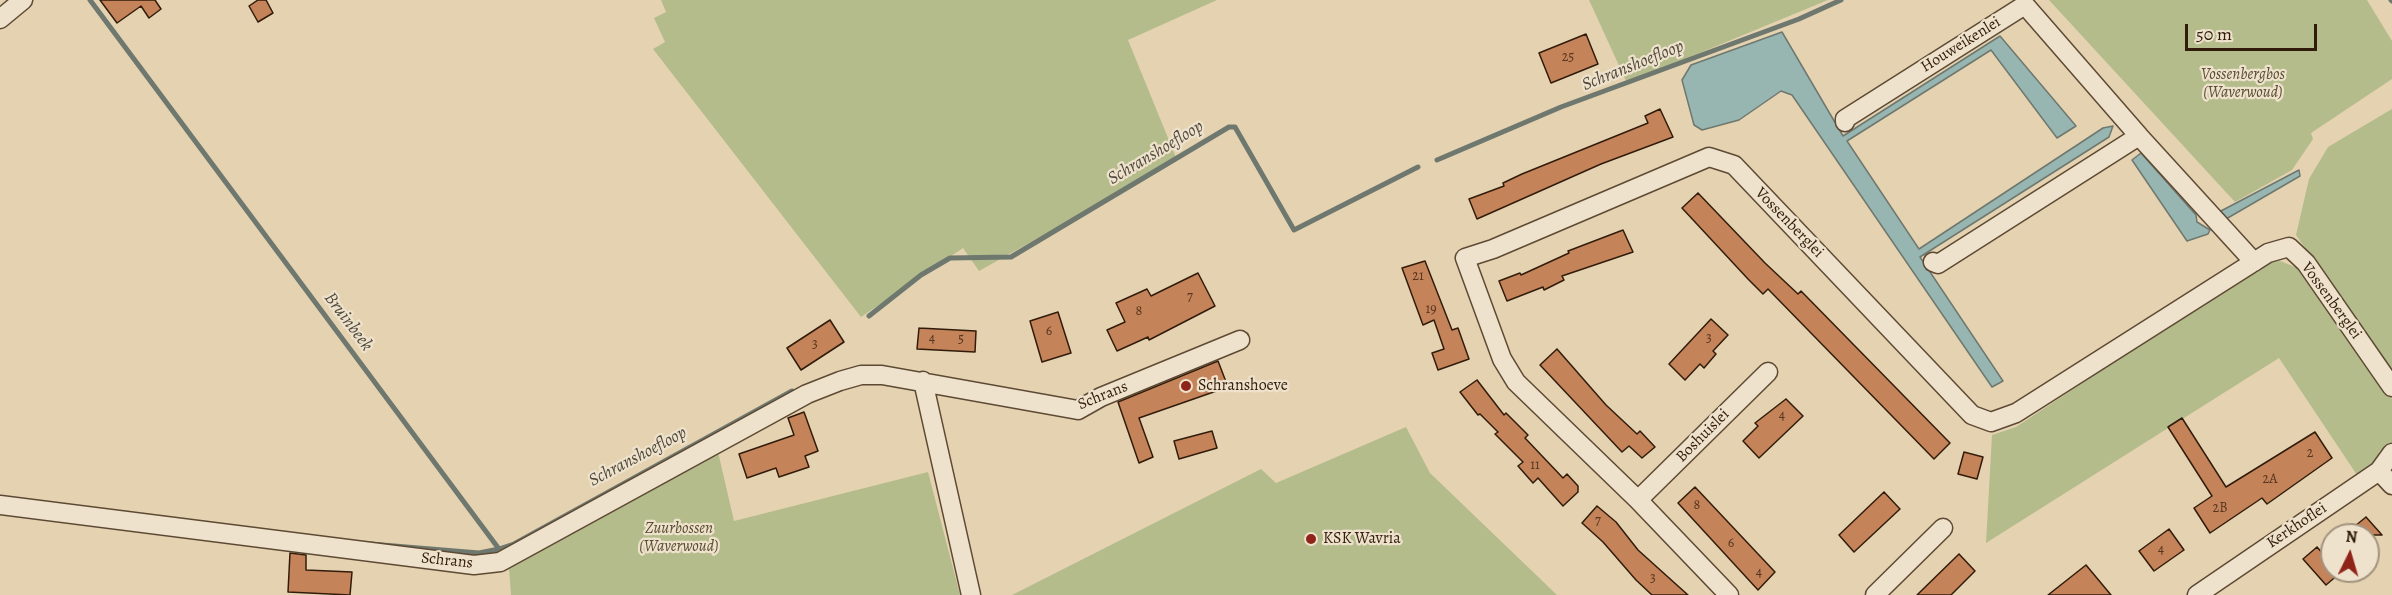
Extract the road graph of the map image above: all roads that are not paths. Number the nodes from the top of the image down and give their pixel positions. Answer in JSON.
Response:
{"nodes":[{"id":1,"x":23,"y":0,"type":"edge"},
{"id":2,"x":0,"y":19,"type":"edge"},
{"id":3,"x":1845,"y":122,"type":"dead end"},
{"id":4,"x":2139,"y":136,"type":"junction"},
{"id":5,"x":1933,"y":262,"type":"dead end"},
{"id":6,"x":2254,"y":262,"type":"junction"},
{"id":7,"x":1240,"y":340,"type":"dead end"},
{"id":8,"x":1768,"y":372,"type":"dead end"},
{"id":9,"x":923,"y":381,"type":"junction"},
{"id":10,"x":2392,"y":387,"type":"edge"},
{"id":11,"x":2392,"y":453,"type":"edge"},
{"id":12,"x":2379,"y":471,"type":"junction"},
{"id":13,"x":2392,"y":485,"type":"edge"},
{"id":14,"x":1638,"y":500,"type":"junction"},
{"id":15,"x":0,"y":505,"type":"edge"},
{"id":16,"x":1943,"y":528,"type":"dead end"},
{"id":17,"x":971,"y":595,"type":"edge"},
{"id":18,"x":1729,"y":595,"type":"edge"},
{"id":19,"x":1875,"y":595,"type":"edge"},
{"id":20,"x":2197,"y":595,"type":"edge"}],
"edges":[{"from":1,"to":2,"type":"street"},
{"from":3,"to":4,"type":"street","name":"Houweikenlei"},
{"from":4,"to":5,"type":"street"},
{"from":4,"to":6,"type":"street","name":"Houweikenlei"},
{"from":6,"to":10,"type":"street","name":"Vossenberglei"},
{"from":6,"to":14,"type":"street","name":"Vossenberglei"},
{"from":7,"to":9,"type":"street","name":"Schrans"},
{"from":8,"to":14,"type":"street","name":"Boshuislei"},
{"from":9,"to":15,"type":"street","name":"Schrans"},
{"from":9,"to":17,"type":"street"},
{"from":11,"to":12,"type":"street","name":"Kerkhoflei"},
{"from":12,"to":13,"type":"street"},
{"from":12,"to":20,"type":"street","name":"Kerkhoflei"},
{"from":14,"to":18,"type":"street","name":"Vossenberglei"},
{"from":16,"to":19,"type":"street"}]}
